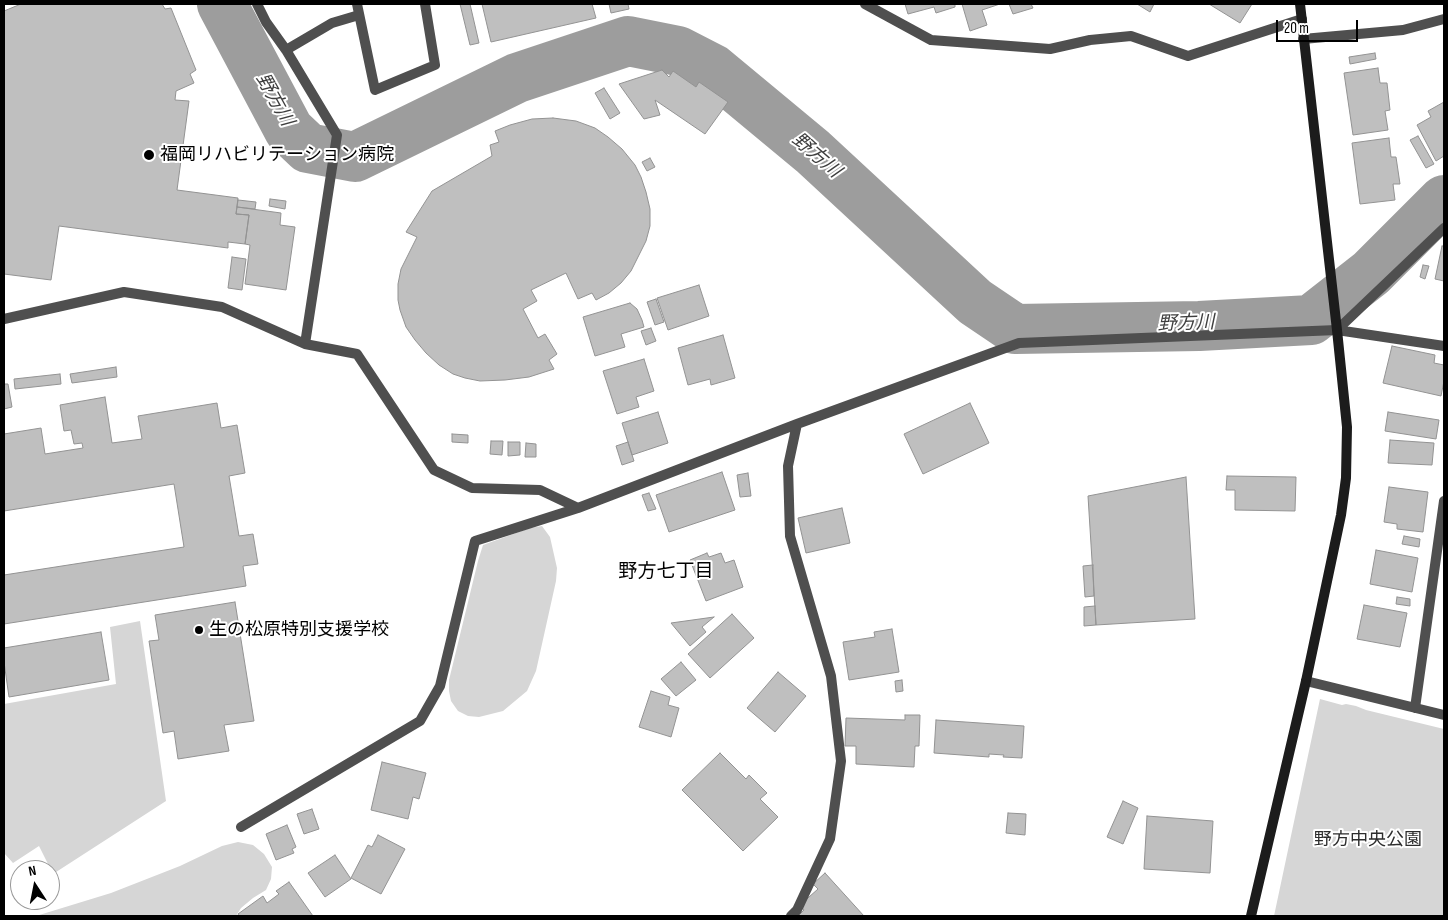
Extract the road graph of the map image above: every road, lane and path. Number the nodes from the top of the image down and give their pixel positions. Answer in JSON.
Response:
{"nodes":[{"id":1,"x":257,"y":4,"type":"edge"},
{"id":2,"x":357,"y":4,"type":"edge"},
{"id":3,"x":425,"y":4,"type":"edge"},
{"id":4,"x":865,"y":4,"type":"edge"},
{"id":5,"x":1300,"y":4,"type":"edge"},
{"id":6,"x":359,"y":15,"type":"junction"},
{"id":7,"x":1302,"y":18,"type":"junction"},
{"id":8,"x":1444,"y":19,"type":"edge"},
{"id":9,"x":1303,"y":39,"type":"junction"},
{"id":10,"x":286,"y":50,"type":"junction"},
{"id":11,"x":1444,"y":228,"type":"edge"},
{"id":12,"x":4,"y":319,"type":"edge"},
{"id":13,"x":1338,"y":330,"type":"junction"},
{"id":14,"x":305,"y":344,"type":"junction"},
{"id":15,"x":1444,"y":346,"type":"edge"},
{"id":16,"x":797,"y":424,"type":"junction"},
{"id":17,"x":1444,"y":501,"type":"edge"},
{"id":18,"x":578,"y":508,"type":"junction"},
{"id":19,"x":1306,"y":680,"type":"junction"},
{"id":20,"x":1415,"y":708,"type":"junction"},
{"id":21,"x":1444,"y":715,"type":"edge"},
{"id":22,"x":241,"y":827,"type":"dead end"},
{"id":23,"x":791,"y":916,"type":"edge"},
{"id":24,"x":1251,"y":916,"type":"edge"}],
"edges":[{"from":1,"to":10,"type":"street"},
{"from":2,"to":6,"type":"street"},
{"from":3,"to":6,"type":"street"},
{"from":4,"to":7,"type":"street"},
{"from":5,"to":7,"type":"street"},
{"from":6,"to":10,"type":"street"},
{"from":7,"to":9,"type":"street"},
{"from":8,"to":9,"type":"street"},
{"from":9,"to":13,"type":"street"},
{"from":10,"to":14,"type":"street"},
{"from":11,"to":13,"type":"street"},
{"from":12,"to":14,"type":"street"},
{"from":13,"to":15,"type":"street"},
{"from":13,"to":16,"type":"street"},
{"from":13,"to":19,"type":"street"},
{"from":14,"to":18,"type":"street"},
{"from":16,"to":18,"type":"street"},
{"from":16,"to":23,"type":"street"},
{"from":17,"to":20,"type":"street"},
{"from":18,"to":22,"type":"street"},
{"from":19,"to":20,"type":"street"},
{"from":19,"to":24,"type":"street"},
{"from":20,"to":21,"type":"street"}]}
